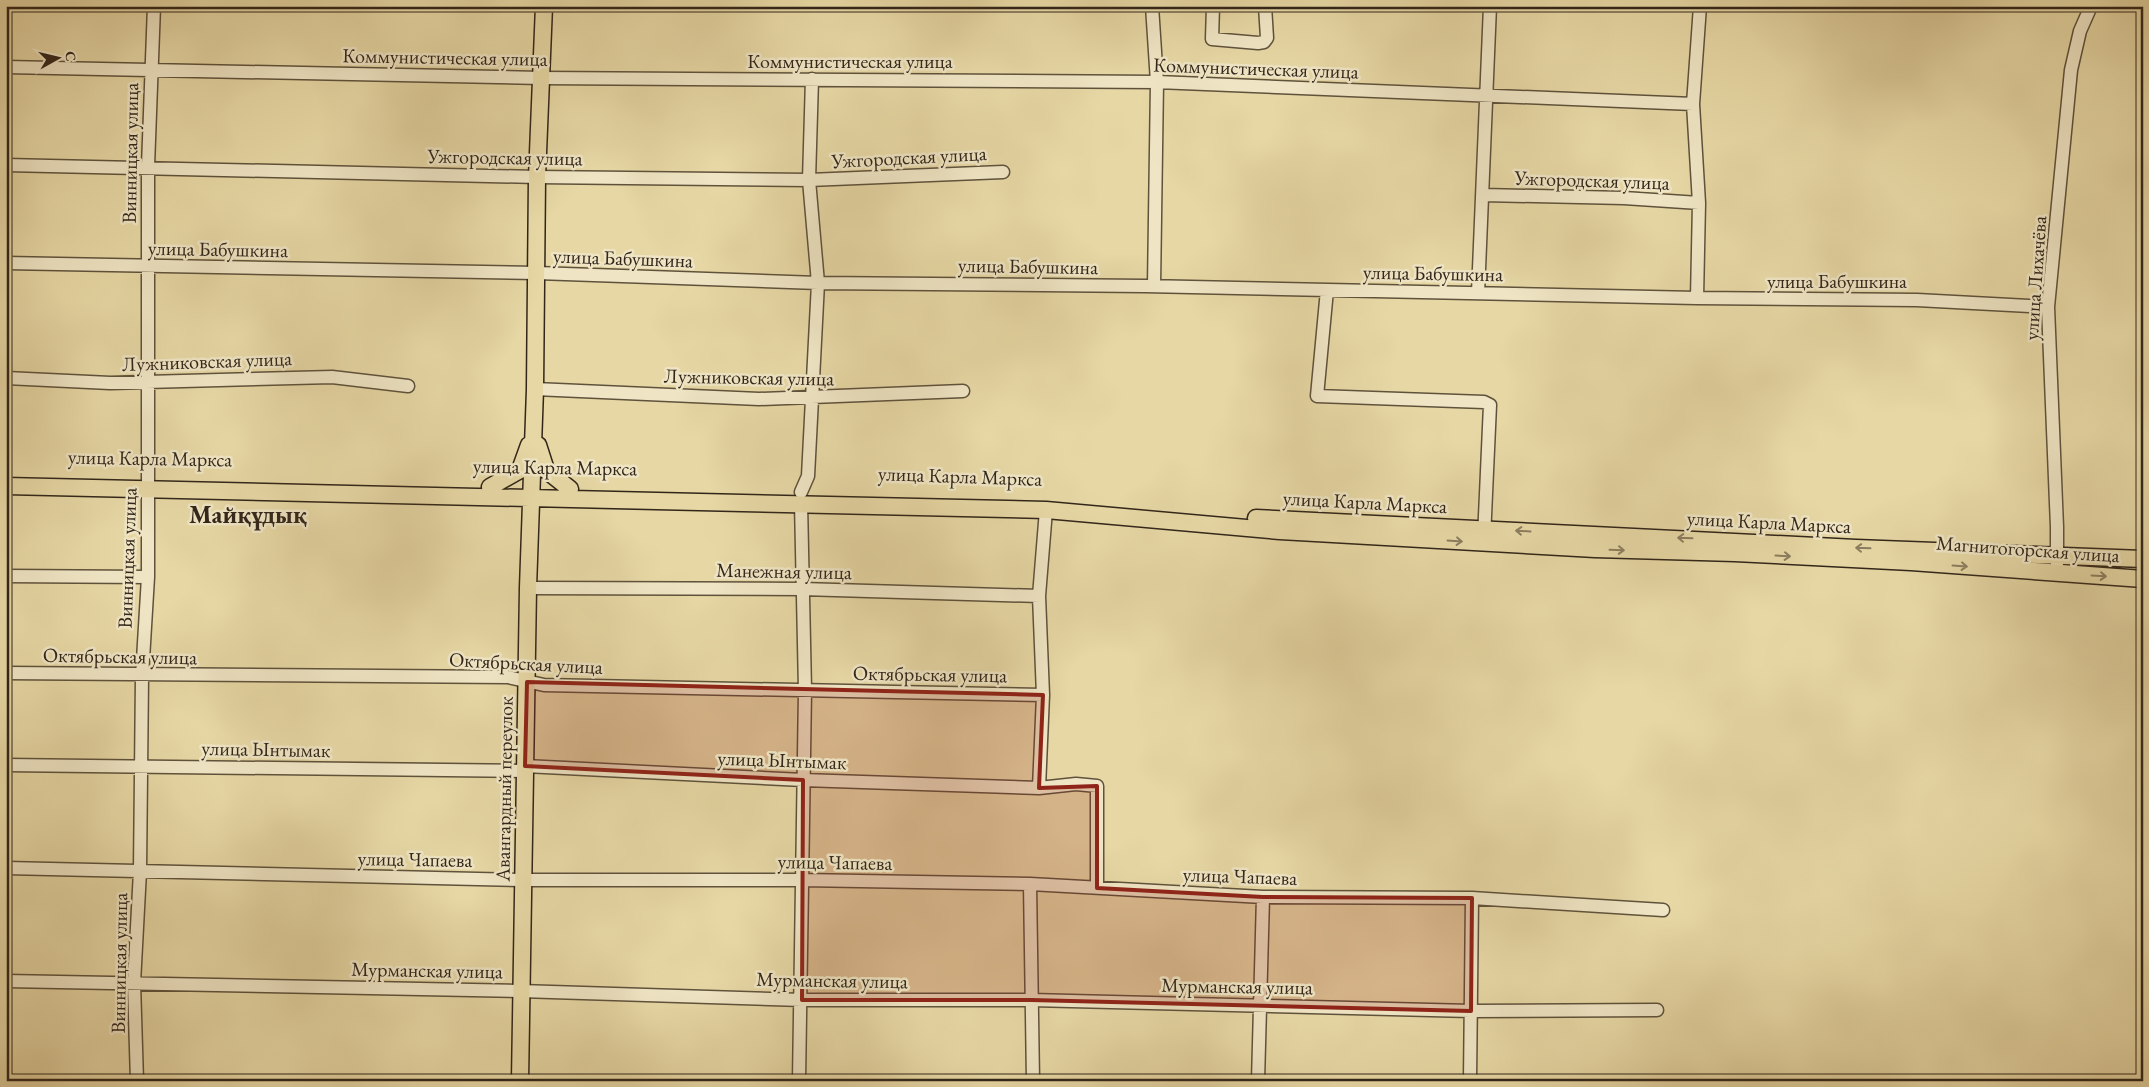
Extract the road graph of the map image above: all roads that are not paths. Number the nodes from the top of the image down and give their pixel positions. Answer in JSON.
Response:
{"nodes":[{"id":1,"x":154,"y":6,"type":"edge"},
{"id":2,"x":544,"y":6,"type":"edge"},
{"id":3,"x":1152,"y":6,"type":"edge"},
{"id":4,"x":1212,"y":6,"type":"edge"},
{"id":5,"x":1265,"y":6,"type":"edge"},
{"id":6,"x":1490,"y":6,"type":"edge"},
{"id":7,"x":1700,"y":6,"type":"edge"},
{"id":8,"x":2091,"y":6,"type":"edge"},
{"id":9,"x":6,"y":67,"type":"edge"},
{"id":10,"x":151,"y":69,"type":"junction"},
{"id":11,"x":541,"y":78,"type":"junction"},
{"id":12,"x":812,"y":79,"type":"junction"},
{"id":13,"x":1157,"y":82,"type":"junction"},
{"id":14,"x":1488,"y":95,"type":"junction"},
{"id":15,"x":1693,"y":104,"type":"junction"},
{"id":16,"x":6,"y":165,"type":"edge"},
{"id":17,"x":148,"y":166,"type":"junction"},
{"id":18,"x":1003,"y":172,"type":"dead end"},
{"id":19,"x":537,"y":177,"type":"junction"},
{"id":20,"x":809,"y":180,"type":"junction"},
{"id":21,"x":1483,"y":195,"type":"junction"},
{"id":22,"x":1699,"y":202,"type":"junction"},
{"id":23,"x":6,"y":263,"type":"edge"},
{"id":24,"x":148,"y":267,"type":"junction"},
{"id":25,"x":537,"y":273,"type":"junction"},
{"id":26,"x":818,"y":283,"type":"junction"},
{"id":27,"x":1154,"y":286,"type":"junction"},
{"id":28,"x":1328,"y":290,"type":"junction"},
{"id":29,"x":1478,"y":293,"type":"junction"},
{"id":30,"x":1697,"y":298,"type":"junction"},
{"id":31,"x":2048,"y":307,"type":"junction"},
{"id":32,"x":6,"y":378,"type":"edge"},
{"id":33,"x":149,"y":381,"type":"junction"},
{"id":34,"x":408,"y":386,"type":"dead end"},
{"id":35,"x":535,"y":389,"type":"junction"},
{"id":36,"x":962,"y":391,"type":"dead end"},
{"id":37,"x":812,"y":398,"type":"junction"},
{"id":38,"x":533,"y":426,"type":"junction"},
{"id":39,"x":6,"y":476,"type":"edge"},
{"id":40,"x":149,"y":484,"type":"junction"},
{"id":41,"x":6,"y":486,"type":"edge"},
{"id":42,"x":490,"y":487,"type":"junction"},
{"id":43,"x":570,"y":489,"type":"junction"},
{"id":44,"x":533,"y":493,"type":"junction"},
{"id":45,"x":801,"y":498,"type":"junction"},
{"id":46,"x":1046,"y":510,"type":"junction"},
{"id":47,"x":1484,"y":536,"type":"junction"},
{"id":48,"x":1911,"y":556,"type":"junction"},
{"id":49,"x":2057,"y":556,"type":"junction"},
{"id":50,"x":2143,"y":559,"type":"edge"},
{"id":51,"x":2056,"y":574,"type":"junction"},
{"id":52,"x":6,"y":576,"type":"edge"},
{"id":53,"x":148,"y":577,"type":"junction"},
{"id":54,"x":2143,"y":579,"type":"edge"},
{"id":55,"x":528,"y":588,"type":"junction"},
{"id":56,"x":802,"y":590,"type":"junction"},
{"id":57,"x":1039,"y":596,"type":"junction"},
{"id":58,"x":6,"y":673,"type":"edge"},
{"id":59,"x":142,"y":676,"type":"junction"},
{"id":60,"x":527,"y":682,"type":"junction"},
{"id":61,"x":805,"y":690,"type":"junction"},
{"id":62,"x":1043,"y":694,"type":"junction"},
{"id":63,"x":6,"y":764,"type":"edge"},
{"id":64,"x":141,"y":766,"type":"junction"},
{"id":65,"x":524,"y":769,"type":"junction"},
{"id":66,"x":803,"y":780,"type":"junction"},
{"id":67,"x":1039,"y":788,"type":"junction"},
{"id":68,"x":6,"y":868,"type":"edge"},
{"id":69,"x":140,"y":872,"type":"junction"},
{"id":70,"x":523,"y":880,"type":"junction"},
{"id":71,"x":802,"y":880,"type":"junction"},
{"id":72,"x":1030,"y":884,"type":"junction"},
{"id":73,"x":1096,"y":888,"type":"junction"},
{"id":74,"x":1263,"y":897,"type":"junction"},
{"id":75,"x":1472,"y":898,"type":"junction"},
{"id":76,"x":1663,"y":910,"type":"dead end"},
{"id":77,"x":6,"y":981,"type":"edge"},
{"id":78,"x":134,"y":984,"type":"junction"},
{"id":79,"x":520,"y":991,"type":"junction"},
{"id":80,"x":802,"y":1000,"type":"junction"},
{"id":81,"x":1031,"y":1000,"type":"junction"},
{"id":82,"x":1260,"y":1005,"type":"junction"},
{"id":83,"x":1657,"y":1010,"type":"dead end"},
{"id":84,"x":1471,"y":1011,"type":"junction"},
{"id":85,"x":137,"y":1081,"type":"edge"},
{"id":86,"x":520,"y":1081,"type":"edge"},
{"id":87,"x":799,"y":1081,"type":"edge"},
{"id":88,"x":1033,"y":1081,"type":"edge"},
{"id":89,"x":1258,"y":1081,"type":"edge"},
{"id":90,"x":1470,"y":1081,"type":"edge"}],
"edges":[{"from":1,"to":10,"type":"street","name":"Винницкая улица"},
{"from":2,"to":11,"type":"main road"},
{"from":3,"to":13,"type":"street"},
{"from":4,"to":5,"type":"street"},
{"from":6,"to":14,"type":"street"},
{"from":7,"to":15,"type":"street"},
{"from":8,"to":31,"type":"street","name":"улица Лихачёва"},
{"from":9,"to":10,"type":"street","name":"Коммунистическая улица"},
{"from":10,"to":11,"type":"street","name":"Коммунистическая улица"},
{"from":10,"to":17,"type":"street","name":"Винницкая улица"},
{"from":11,"to":12,"type":"street","name":"Коммунистическая улица"},
{"from":11,"to":19,"type":"main road"},
{"from":12,"to":13,"type":"street","name":"Коммунистическая улица"},
{"from":12,"to":20,"type":"street"},
{"from":13,"to":14,"type":"street","name":"Коммунистическая улица"},
{"from":13,"to":27,"type":"street"},
{"from":14,"to":15,"type":"street","name":"Коммунистическая улица"},
{"from":14,"to":21,"type":"street"},
{"from":15,"to":22,"type":"street"},
{"from":16,"to":17,"type":"street","name":"Ужгородская улица"},
{"from":17,"to":19,"type":"street","name":"Ужгородская улица"},
{"from":17,"to":24,"type":"street","name":"Винницкая улица"},
{"from":18,"to":20,"type":"street","name":"Ужгородская улица"},
{"from":19,"to":20,"type":"street","name":"Ужгородская улица"},
{"from":19,"to":25,"type":"main road"},
{"from":20,"to":26,"type":"street"},
{"from":21,"to":22,"type":"street","name":"Ужгородская улица"},
{"from":21,"to":29,"type":"street"},
{"from":22,"to":30,"type":"street"},
{"from":23,"to":24,"type":"street","name":"улица Бабушкина"},
{"from":24,"to":25,"type":"street","name":"улица Бабушкина"},
{"from":24,"to":33,"type":"street","name":"Винницкая улица"},
{"from":25,"to":26,"type":"street","name":"улица Бабушкина"},
{"from":25,"to":35,"type":"main road"},
{"from":26,"to":27,"type":"street","name":"улица Бабушкина"},
{"from":26,"to":37,"type":"street"},
{"from":27,"to":28,"type":"street","name":"улица Бабушкина"},
{"from":28,"to":29,"type":"street","name":"улица Бабушкина"},
{"from":28,"to":47,"type":"street"},
{"from":29,"to":30,"type":"street","name":"улица Бабушкина"},
{"from":30,"to":31,"type":"street","name":"улица Бабушкина"},
{"from":31,"to":49,"type":"street","name":"улица Лихачёва"},
{"from":32,"to":33,"type":"street","name":"Лужниковская улица"},
{"from":33,"to":34,"type":"street","name":"Лужниковская улица"},
{"from":33,"to":40,"type":"street","name":"Винницкая улица"},
{"from":35,"to":37,"type":"street","name":"Лужниковская улица"},
{"from":35,"to":38,"type":"main road"},
{"from":36,"to":37,"type":"street","name":"Лужниковская улица"},
{"from":37,"to":45,"type":"street"},
{"from":38,"to":42,"type":"main road"},
{"from":38,"to":43,"type":"main road"},
{"from":38,"to":44,"type":"main road","name":"Авангардный переулок"},
{"from":39,"to":40,"type":"main road","name":"улица Карла Маркса"},
{"from":40,"to":41,"type":"main road","name":"улица Карла Маркса"},
{"from":40,"to":42,"type":"main road","name":"улица Карла Маркса"},
{"from":40,"to":44,"type":"main road","name":"улица Карла Маркса"},
{"from":40,"to":53,"type":"street","name":"Винницкая улица"},
{"from":42,"to":44,"type":"main road","name":"улица Карла Маркса"},
{"from":43,"to":44,"type":"main road","name":"улица Карла Маркса"},
{"from":43,"to":45,"type":"main road","name":"улица Карла Маркса"},
{"from":44,"to":45,"type":"main road","name":"улица Карла Маркса"},
{"from":44,"to":55,"type":"main road","name":"Авангардный переулок"},
{"from":45,"to":46,"type":"main road","name":"улица Карла Маркса"},
{"from":45,"to":47,"type":"main road","name":"улица Карла Маркса"},
{"from":45,"to":56,"type":"street"},
{"from":46,"to":47,"type":"main road","name":"улица Карла Маркса","one_way":true},
{"from":46,"to":57,"type":"street"},
{"from":47,"to":48,"type":"main road","name":"улица Карла Маркса"},
{"from":48,"to":49,"type":"main road","name":"Магнитогорская улица"},
{"from":48,"to":51,"type":"main road","name":"Магнитогорская улица","one_way":true},
{"from":49,"to":50,"type":"main road","name":"Магнитогорская улица"},
{"from":49,"to":51,"type":"street","name":"улица Лихачёва"},
{"from":51,"to":54,"type":"main road","name":"Магнитогорская улица","one_way":true},
{"from":52,"to":53,"type":"street"},
{"from":53,"to":59,"type":"street","name":"Винницкая улица"},
{"from":55,"to":56,"type":"street","name":"Манежная улица"},
{"from":55,"to":60,"type":"main road","name":"Авангардный переулок"},
{"from":56,"to":57,"type":"street","name":"Манежная улица"},
{"from":56,"to":61,"type":"street"},
{"from":57,"to":62,"type":"street"},
{"from":58,"to":59,"type":"street","name":"Октябрьская улица"},
{"from":59,"to":60,"type":"street","name":"Октябрьская улица"},
{"from":59,"to":64,"type":"street","name":"Винницкая улица"},
{"from":60,"to":61,"type":"street","name":"Октябрьская улица"},
{"from":60,"to":65,"type":"main road","name":"Авангардный переулок"},
{"from":61,"to":62,"type":"street","name":"Октябрьская улица"},
{"from":61,"to":66,"type":"street"},
{"from":62,"to":67,"type":"street"},
{"from":63,"to":64,"type":"street","name":"улица Ынтымак"},
{"from":64,"to":65,"type":"street","name":"улица Ынтымак"},
{"from":64,"to":69,"type":"street","name":"Винницкая улица"},
{"from":65,"to":66,"type":"street","name":"улица Ынтымак"},
{"from":65,"to":70,"type":"main road","name":"Авангардный переулок"},
{"from":66,"to":67,"type":"street","name":"улица Ынтымак"},
{"from":66,"to":71,"type":"street"},
{"from":67,"to":73,"type":"street","name":"улица Ынтымак"},
{"from":68,"to":69,"type":"street","name":"улица Чапаева"},
{"from":69,"to":70,"type":"street","name":"улица Чапаева"},
{"from":69,"to":78,"type":"street","name":"Винницкая улица"},
{"from":70,"to":71,"type":"street","name":"улица Чапаева"},
{"from":70,"to":79,"type":"main road","name":"Авангардный переулок"},
{"from":71,"to":72,"type":"street","name":"улица Чапаева"},
{"from":71,"to":80,"type":"street"},
{"from":72,"to":73,"type":"street","name":"улица Чапаева"},
{"from":72,"to":81,"type":"street"},
{"from":73,"to":74,"type":"street","name":"улица Чапаева"},
{"from":74,"to":75,"type":"street","name":"улица Чапаева"},
{"from":74,"to":82,"type":"street"},
{"from":75,"to":76,"type":"street","name":"улица Чапаева"},
{"from":75,"to":84,"type":"street"},
{"from":77,"to":78,"type":"street","name":"Мурманская улица"},
{"from":78,"to":79,"type":"street","name":"Мурманская улица"},
{"from":78,"to":85,"type":"street","name":"Винницкая улица"},
{"from":79,"to":80,"type":"street","name":"Мурманская улица"},
{"from":79,"to":86,"type":"main road","name":"Авангардный переулок"},
{"from":80,"to":81,"type":"street","name":"Мурманская улица"},
{"from":80,"to":87,"type":"street"},
{"from":81,"to":82,"type":"street","name":"Мурманская улица"},
{"from":81,"to":88,"type":"street"},
{"from":82,"to":84,"type":"street","name":"Мурманская улица"},
{"from":82,"to":89,"type":"street"},
{"from":83,"to":84,"type":"street","name":"Мурманская улица"},
{"from":84,"to":90,"type":"street"}]}
